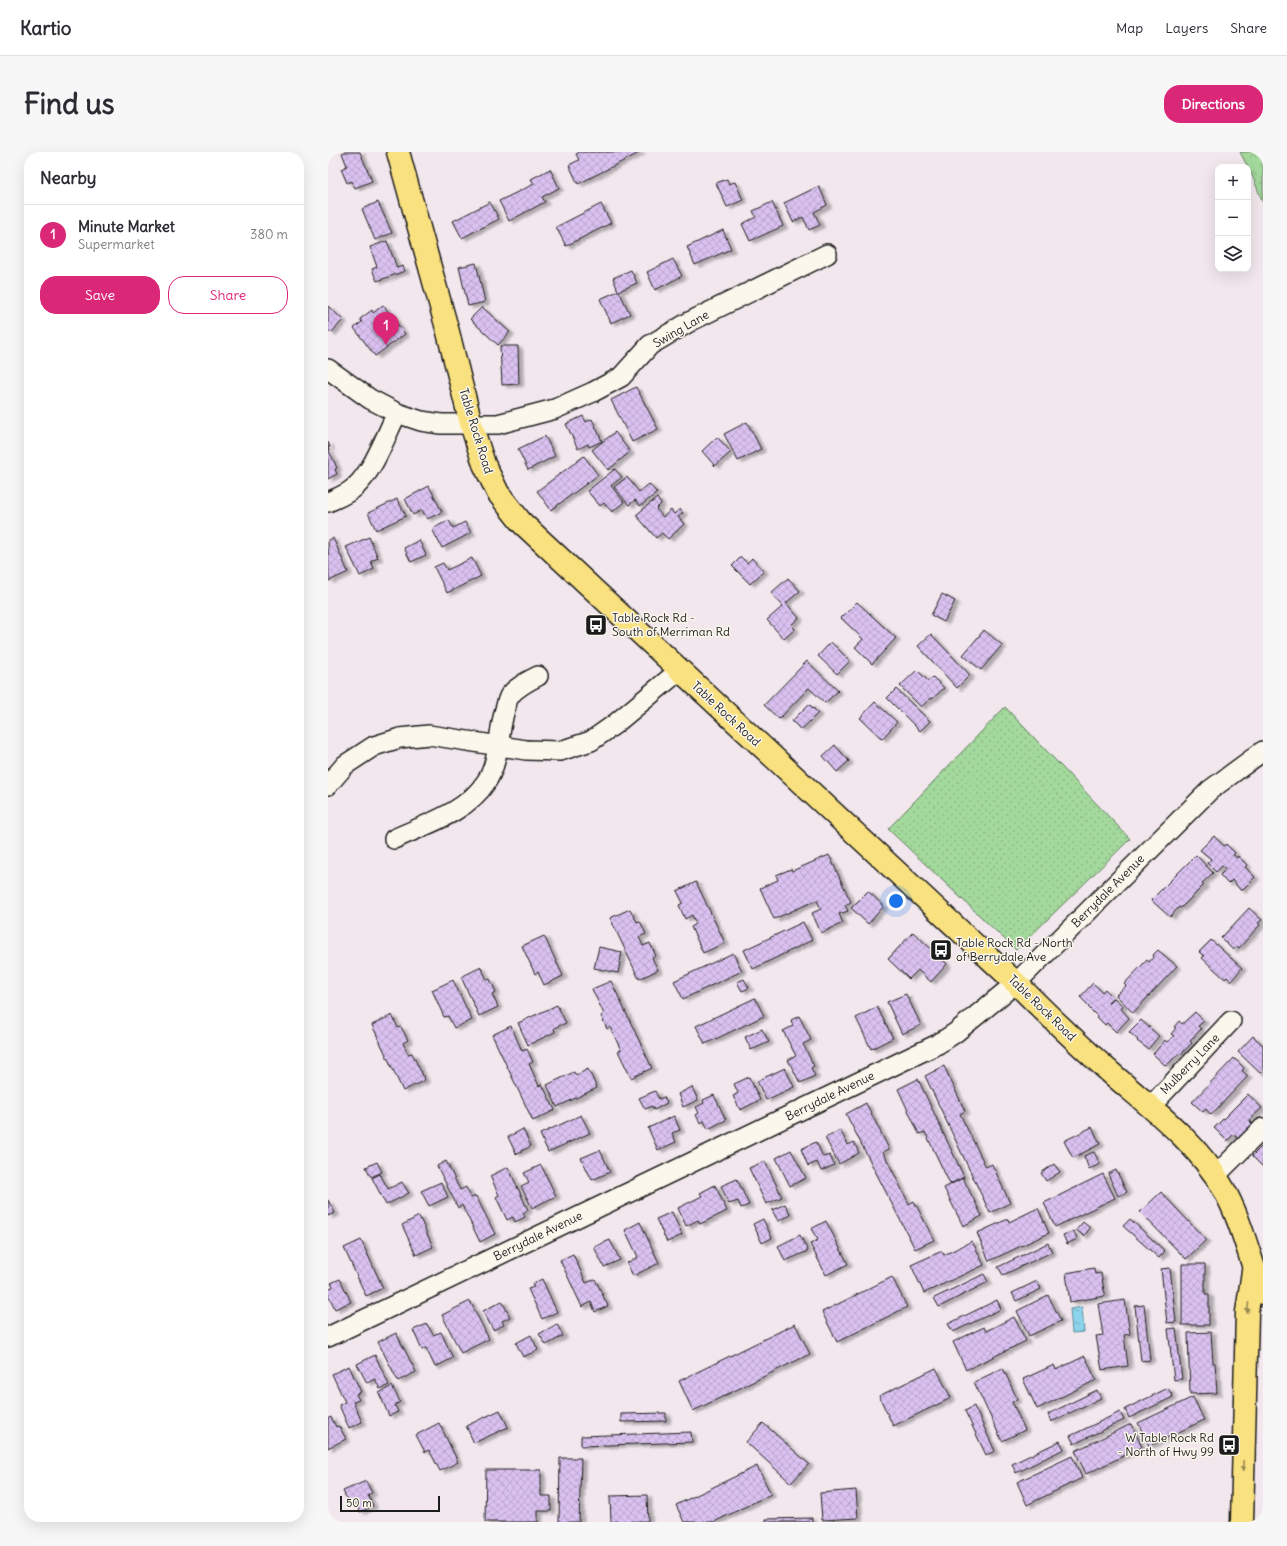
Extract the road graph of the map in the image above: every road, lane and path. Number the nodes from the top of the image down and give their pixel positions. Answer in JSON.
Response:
{"nodes":[{"id":1,"x":398,"y":152,"type":"edge"},
{"id":2,"x":828,"y":254,"type":"dead end"},
{"id":3,"x":328,"y":369,"type":"edge"},
{"id":4,"x":397,"y":413,"type":"junction"},
{"id":5,"x":472,"y":424,"type":"junction"},
{"id":6,"x":328,"y":502,"type":"edge"},
{"id":7,"x":680,"y":670,"type":"junction"},
{"id":8,"x":538,"y":676,"type":"dead end"},
{"id":9,"x":497,"y":745,"type":"junction"},
{"id":10,"x":1263,"y":751,"type":"edge"},
{"id":11,"x":328,"y":785,"type":"edge"},
{"id":12,"x":394,"y":839,"type":"dead end"},
{"id":13,"x":1016,"y":983,"type":"junction"},
{"id":14,"x":1231,"y":1021,"type":"dead end"},
{"id":15,"x":1150,"y":1107,"type":"junction"},
{"id":16,"x":1263,"y":1128,"type":"edge"},
{"id":17,"x":1215,"y":1176,"type":"junction"},
{"id":18,"x":1258,"y":1269,"type":"edge"},
{"id":19,"x":1263,"y":1293,"type":"edge"},
{"id":20,"x":328,"y":1337,"type":"edge"},
{"id":21,"x":1242,"y":1522,"type":"edge"}],
"edges":[{"from":1,"to":5,"type":"main road","name":"Table Rock Road"},
{"from":2,"to":5,"type":"street","name":"Swing Lane"},
{"from":3,"to":4,"type":"street","name":"Swing Lane"},
{"from":4,"to":5,"type":"street","name":"Swing Lane"},
{"from":4,"to":6,"type":"street"},
{"from":5,"to":7,"type":"main road","name":"Table Rock Road"},
{"from":7,"to":9,"type":"street"},
{"from":7,"to":13,"type":"main road","name":"Table Rock Road"},
{"from":8,"to":9,"type":"street"},
{"from":9,"to":11,"type":"street"},
{"from":9,"to":12,"type":"street"},
{"from":10,"to":13,"type":"street","name":"Berrydale Avenue"},
{"from":13,"to":15,"type":"main road","name":"Table Rock Road"},
{"from":13,"to":20,"type":"street","name":"Berrydale Avenue"},
{"from":14,"to":15,"type":"street","name":"Mulberry Lane"},
{"from":15,"to":17,"type":"main road","name":"Table Rock Road"},
{"from":16,"to":17,"type":"street"},
{"from":17,"to":18,"type":"main road","name":"Table Rock Road"},
{"from":18,"to":19,"type":"main road","name":"Table Rock Road"},
{"from":18,"to":21,"type":"main road","one_way":true}]}
